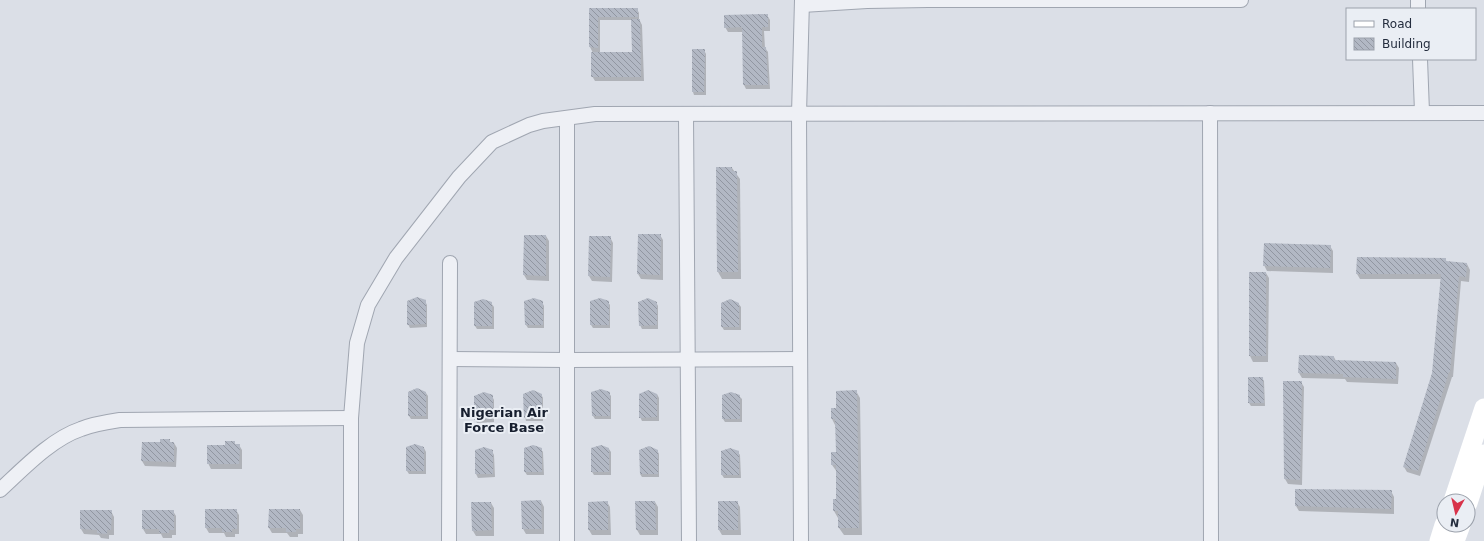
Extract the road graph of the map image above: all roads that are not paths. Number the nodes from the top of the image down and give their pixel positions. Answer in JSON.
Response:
{"nodes":[{"id":1,"x":1094,"y":0,"type":"edge"},
{"id":2,"x":1241,"y":0,"type":"edge"},
{"id":3,"x":802,"y":3,"type":"edge"},
{"id":4,"x":1420,"y":60,"type":"edge"},
{"id":5,"x":1422,"y":112,"type":"junction"},
{"id":6,"x":1210,"y":113,"type":"junction"},
{"id":7,"x":1484,"y":113,"type":"edge"},
{"id":8,"x":799,"y":114,"type":"junction"},
{"id":9,"x":686,"y":115,"type":"junction"},
{"id":10,"x":567,"y":118,"type":"junction"},
{"id":11,"x":450,"y":263,"type":"dead end"},
{"id":12,"x":450,"y":359,"type":"junction"},
{"id":13,"x":800,"y":359,"type":"junction"},
{"id":14,"x":567,"y":360,"type":"junction"},
{"id":15,"x":687,"y":360,"type":"junction"},
{"id":16,"x":1484,"y":408,"type":"edge"},
{"id":17,"x":351,"y":418,"type":"junction"},
{"id":18,"x":1484,"y":454,"type":"edge"},
{"id":19,"x":0,"y":490,"type":"edge"},
{"id":20,"x":1456,"y":493,"type":"edge"},
{"id":21,"x":1471,"y":493,"type":"edge"},
{"id":22,"x":1455,"y":533,"type":"edge"},
{"id":23,"x":351,"y":541,"type":"edge"},
{"id":24,"x":449,"y":541,"type":"edge"},
{"id":25,"x":567,"y":541,"type":"edge"},
{"id":26,"x":689,"y":541,"type":"edge"},
{"id":27,"x":801,"y":541,"type":"edge"},
{"id":28,"x":1211,"y":541,"type":"edge"},
{"id":29,"x":1439,"y":541,"type":"edge"}],
"edges":[{"from":1,"to":2,"type":"street"},
{"from":1,"to":3,"type":"street"},
{"from":3,"to":8,"type":"street"},
{"from":4,"to":5,"type":"street"},
{"from":5,"to":6,"type":"street"},
{"from":5,"to":7,"type":"street"},
{"from":6,"to":8,"type":"street"},
{"from":6,"to":28,"type":"street"},
{"from":8,"to":9,"type":"street"},
{"from":8,"to":13,"type":"street"},
{"from":9,"to":10,"type":"street"},
{"from":9,"to":15,"type":"street"},
{"from":10,"to":14,"type":"street"},
{"from":10,"to":17,"type":"street"},
{"from":11,"to":12,"type":"street"},
{"from":12,"to":14,"type":"street"},
{"from":12,"to":24,"type":"street"},
{"from":13,"to":15,"type":"street"},
{"from":13,"to":27,"type":"street"},
{"from":14,"to":15,"type":"street"},
{"from":14,"to":25,"type":"street"},
{"from":15,"to":26,"type":"street"},
{"from":16,"to":20,"type":"main road"},
{"from":17,"to":19,"type":"street"},
{"from":17,"to":23,"type":"street"},
{"from":18,"to":21,"type":"main road"},
{"from":22,"to":29,"type":"main road"}]}
